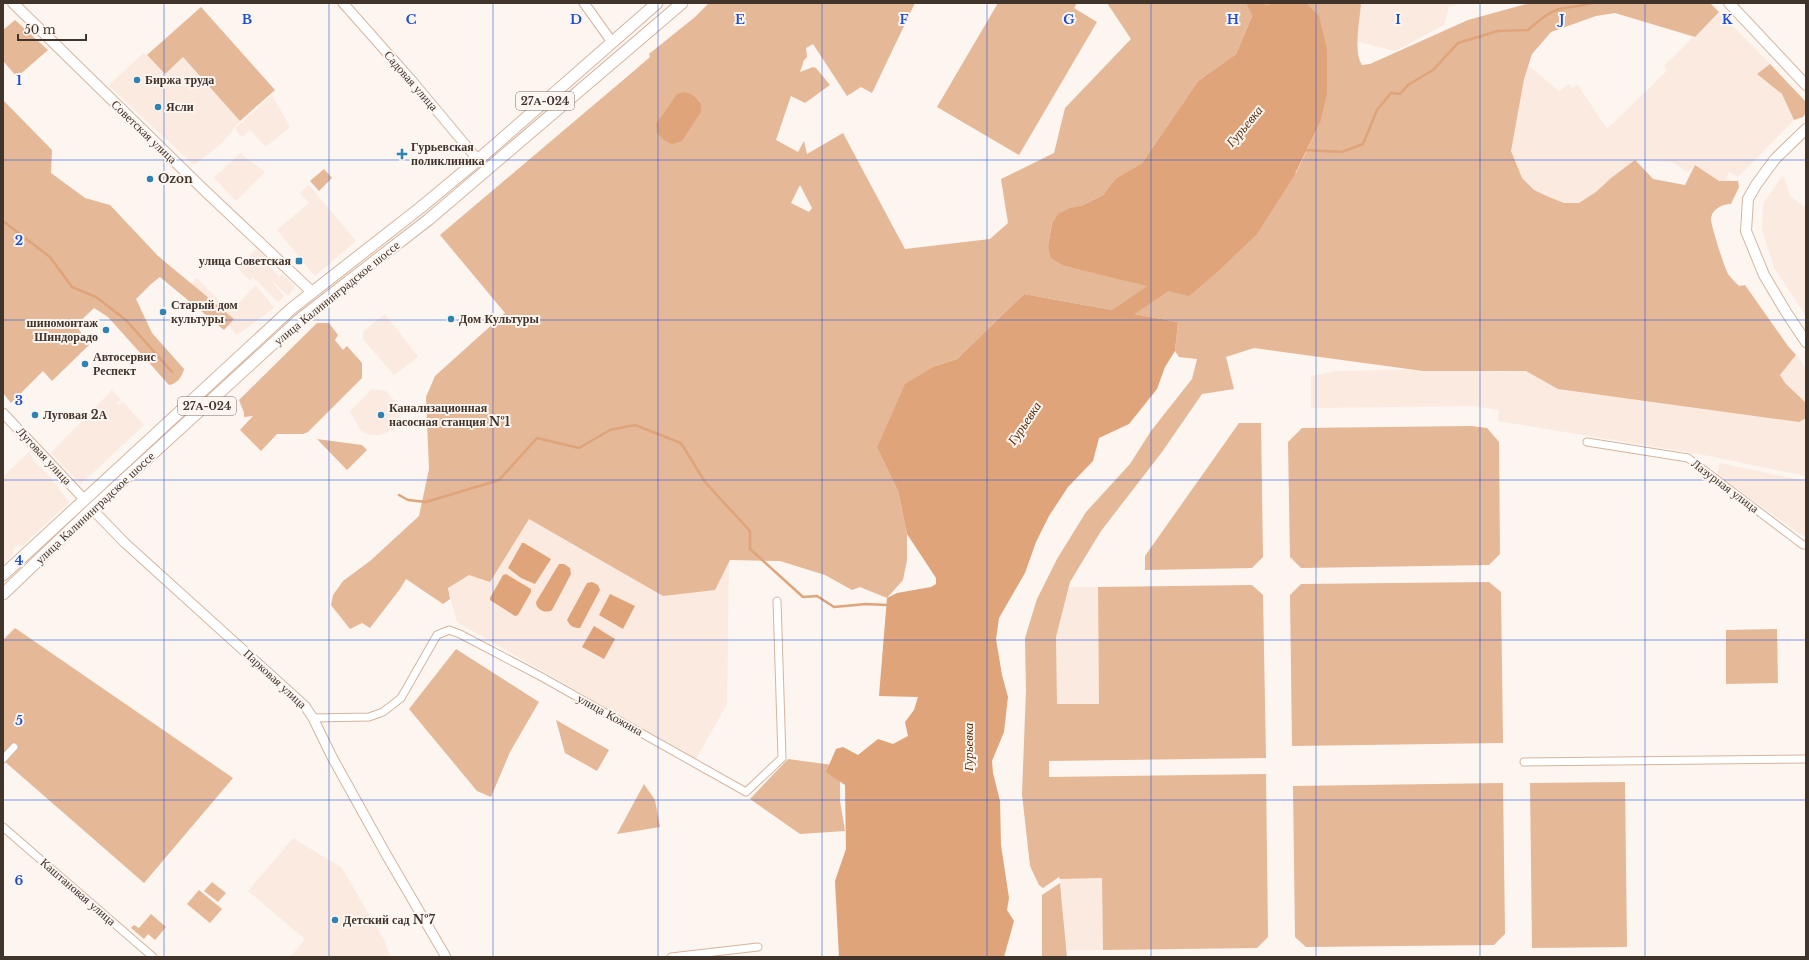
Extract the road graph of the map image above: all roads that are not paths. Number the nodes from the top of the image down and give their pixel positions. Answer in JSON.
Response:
{"nodes":[{"id":1,"x":13,"y":3,"type":"edge"},
{"id":2,"x":344,"y":3,"type":"edge"},
{"id":3,"x":584,"y":3,"type":"edge"},
{"id":4,"x":657,"y":3,"type":"edge"},
{"id":5,"x":682,"y":3,"type":"edge"},
{"id":6,"x":1729,"y":3,"type":"edge"},
{"id":7,"x":612,"y":42,"type":"junction"},
{"id":8,"x":1806,"y":85,"type":"edge"},
{"id":9,"x":1806,"y":129,"type":"edge"},
{"id":10,"x":478,"y":160,"type":"junction"},
{"id":11,"x":312,"y":292,"type":"junction"},
{"id":12,"x":321,"y":302,"type":"junction"},
{"id":13,"x":1806,"y":342,"type":"edge"},
{"id":14,"x":3,"y":413,"type":"edge"},
{"id":15,"x":1587,"y":442,"type":"dead end"},
{"id":16,"x":84,"y":499,"type":"junction"},
{"id":17,"x":92,"y":509,"type":"junction"},
{"id":18,"x":1806,"y":545,"type":"edge"},
{"id":19,"x":3,"y":575,"type":"edge"},
{"id":20,"x":3,"y":594,"type":"edge"},
{"id":21,"x":777,"y":601,"type":"dead end"},
{"id":22,"x":313,"y":718,"type":"junction"},
{"id":23,"x":14,"y":747,"type":"dead end"},
{"id":24,"x":3,"y":759,"type":"edge"},
{"id":25,"x":1806,"y":759,"type":"edge"},
{"id":26,"x":1524,"y":762,"type":"dead end"},
{"id":27,"x":3,"y":828,"type":"edge"},
{"id":28,"x":758,"y":946,"type":"dead end"},
{"id":29,"x":154,"y":957,"type":"edge"},
{"id":30,"x":446,"y":957,"type":"edge"},
{"id":31,"x":671,"y":957,"type":"edge"}],
"edges":[{"from":1,"to":11,"type":"main road","name":"Советская улица"},
{"from":2,"to":10,"type":"street","name":"Садовая улица"},
{"from":3,"to":7,"type":"street"},
{"from":4,"to":7,"type":"main road","number":"27А-024"},
{"from":5,"to":12,"type":"main road","name":"улица Калининградское шоссе","number":"27А-024"},
{"from":6,"to":8,"type":"main road"},
{"from":7,"to":10,"type":"main road","number":"27А-024"},
{"from":9,"to":13,"type":"main road"},
{"from":10,"to":11,"type":"main road","number":"27А-024"},
{"from":11,"to":12,"type":"main road"},
{"from":11,"to":16,"type":"main road","name":"улица Калининградское шоссе","number":"27А-024"},
{"from":12,"to":17,"type":"main road","name":"улица Калининградское шоссе","number":"27А-024"},
{"from":14,"to":16,"type":"street","name":"Луговая улица"},
{"from":15,"to":18,"type":"street","name":"Лазурная улица"},
{"from":16,"to":19,"type":"main road","name":"улица Калининградское шоссе","number":"27А-024"},
{"from":17,"to":20,"type":"main road","name":"улица Калининградское шоссе","number":"27А-024"},
{"from":17,"to":22,"type":"street","name":"Парковая улица"},
{"from":21,"to":22,"type":"street","name":"улица Кожина"},
{"from":22,"to":30,"type":"street","name":"Парковая улица"},
{"from":23,"to":24,"type":"street"},
{"from":25,"to":26,"type":"street"},
{"from":27,"to":29,"type":"street","name":"Каштановая улица"},
{"from":28,"to":31,"type":"street"}]}
